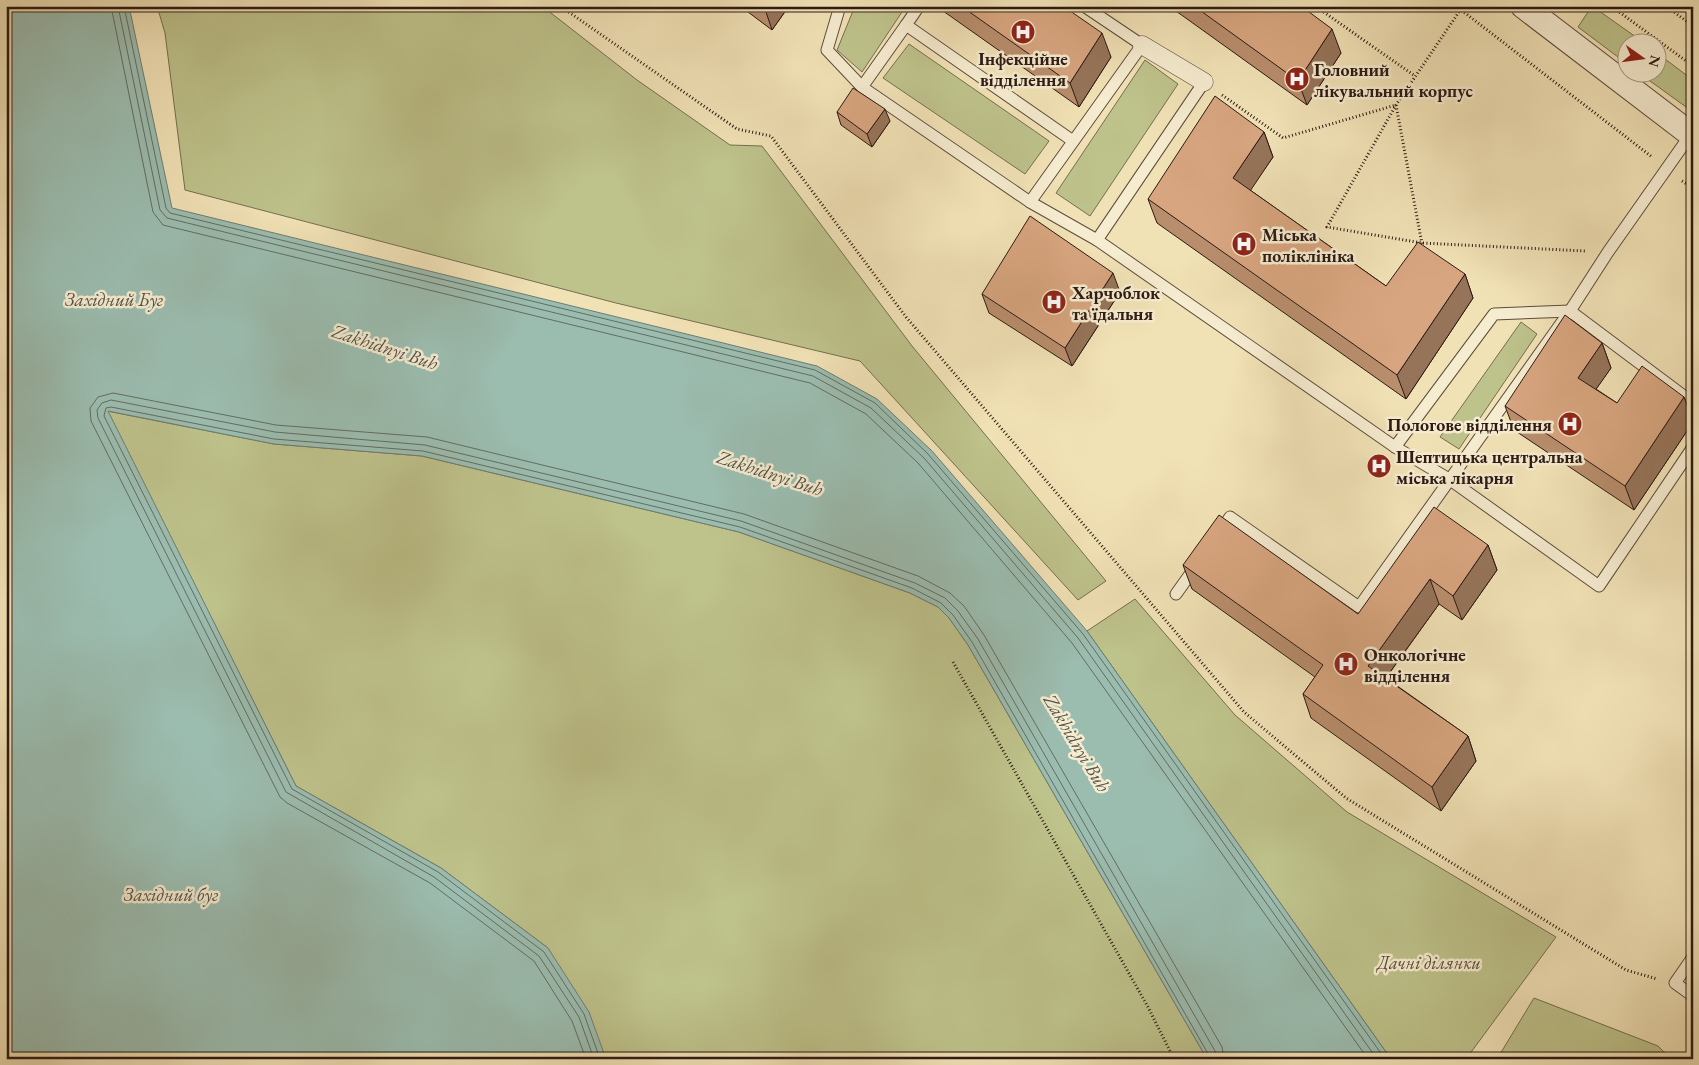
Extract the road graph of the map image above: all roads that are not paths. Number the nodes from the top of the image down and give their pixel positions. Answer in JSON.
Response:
{"nodes":[{"id":1,"x":840,"y":6,"type":"edge"},
{"id":2,"x":918,"y":6,"type":"edge"},
{"id":3,"x":1084,"y":6,"type":"edge"},
{"id":4,"x":1523,"y":6,"type":"edge"},
{"id":5,"x":906,"y":25,"type":"junction"},
{"id":6,"x":1142,"y":45,"type":"junction"},
{"id":7,"x":1204,"y":82,"type":"joint"},
{"id":8,"x":862,"y":87,"type":"junction"},
{"id":9,"x":1692,"y":135,"type":"edge"},
{"id":10,"x":1073,"y":141,"type":"junction"},
{"id":11,"x":1030,"y":202,"type":"junction"},
{"id":12,"x":1097,"y":240,"type":"junction"},
{"id":13,"x":1570,"y":311,"type":"junction"},
{"id":14,"x":1693,"y":403,"type":"edge"},
{"id":15,"x":1395,"y":446,"type":"junction"},
{"id":16,"x":1693,"y":447,"type":"edge"},
{"id":17,"x":1449,"y":479,"type":"junction"},
{"id":18,"x":1214,"y":540,"type":"edge"},
{"id":19,"x":1203,"y":556,"type":"edge"},
{"id":20,"x":1176,"y":594,"type":"dead end"},
{"id":21,"x":1693,"y":957,"type":"edge"},
{"id":22,"x":1693,"y":996,"type":"edge"}],
"edges":[{"from":1,"to":8,"type":"lane"},
{"from":2,"to":5,"type":"lane"},
{"from":3,"to":6,"type":"lane"},
{"from":4,"to":9,"type":"street"},
{"from":5,"to":8,"type":"lane"},
{"from":5,"to":10,"type":"lane"},
{"from":6,"to":7,"type":"street"},
{"from":6,"to":10,"type":"lane"},
{"from":7,"to":12,"type":"lane"},
{"from":8,"to":11,"type":"lane"},
{"from":9,"to":13,"type":"lane"},
{"from":10,"to":11,"type":"lane"},
{"from":11,"to":12,"type":"lane"},
{"from":12,"to":15,"type":"lane"},
{"from":13,"to":14,"type":"lane"},
{"from":13,"to":15,"type":"lane"},
{"from":13,"to":17,"type":"lane"},
{"from":15,"to":17,"type":"lane"},
{"from":16,"to":17,"type":"lane"},
{"from":17,"to":18,"type":"lane"},
{"from":19,"to":20,"type":"lane"},
{"from":21,"to":22,"type":"lane"}]}
